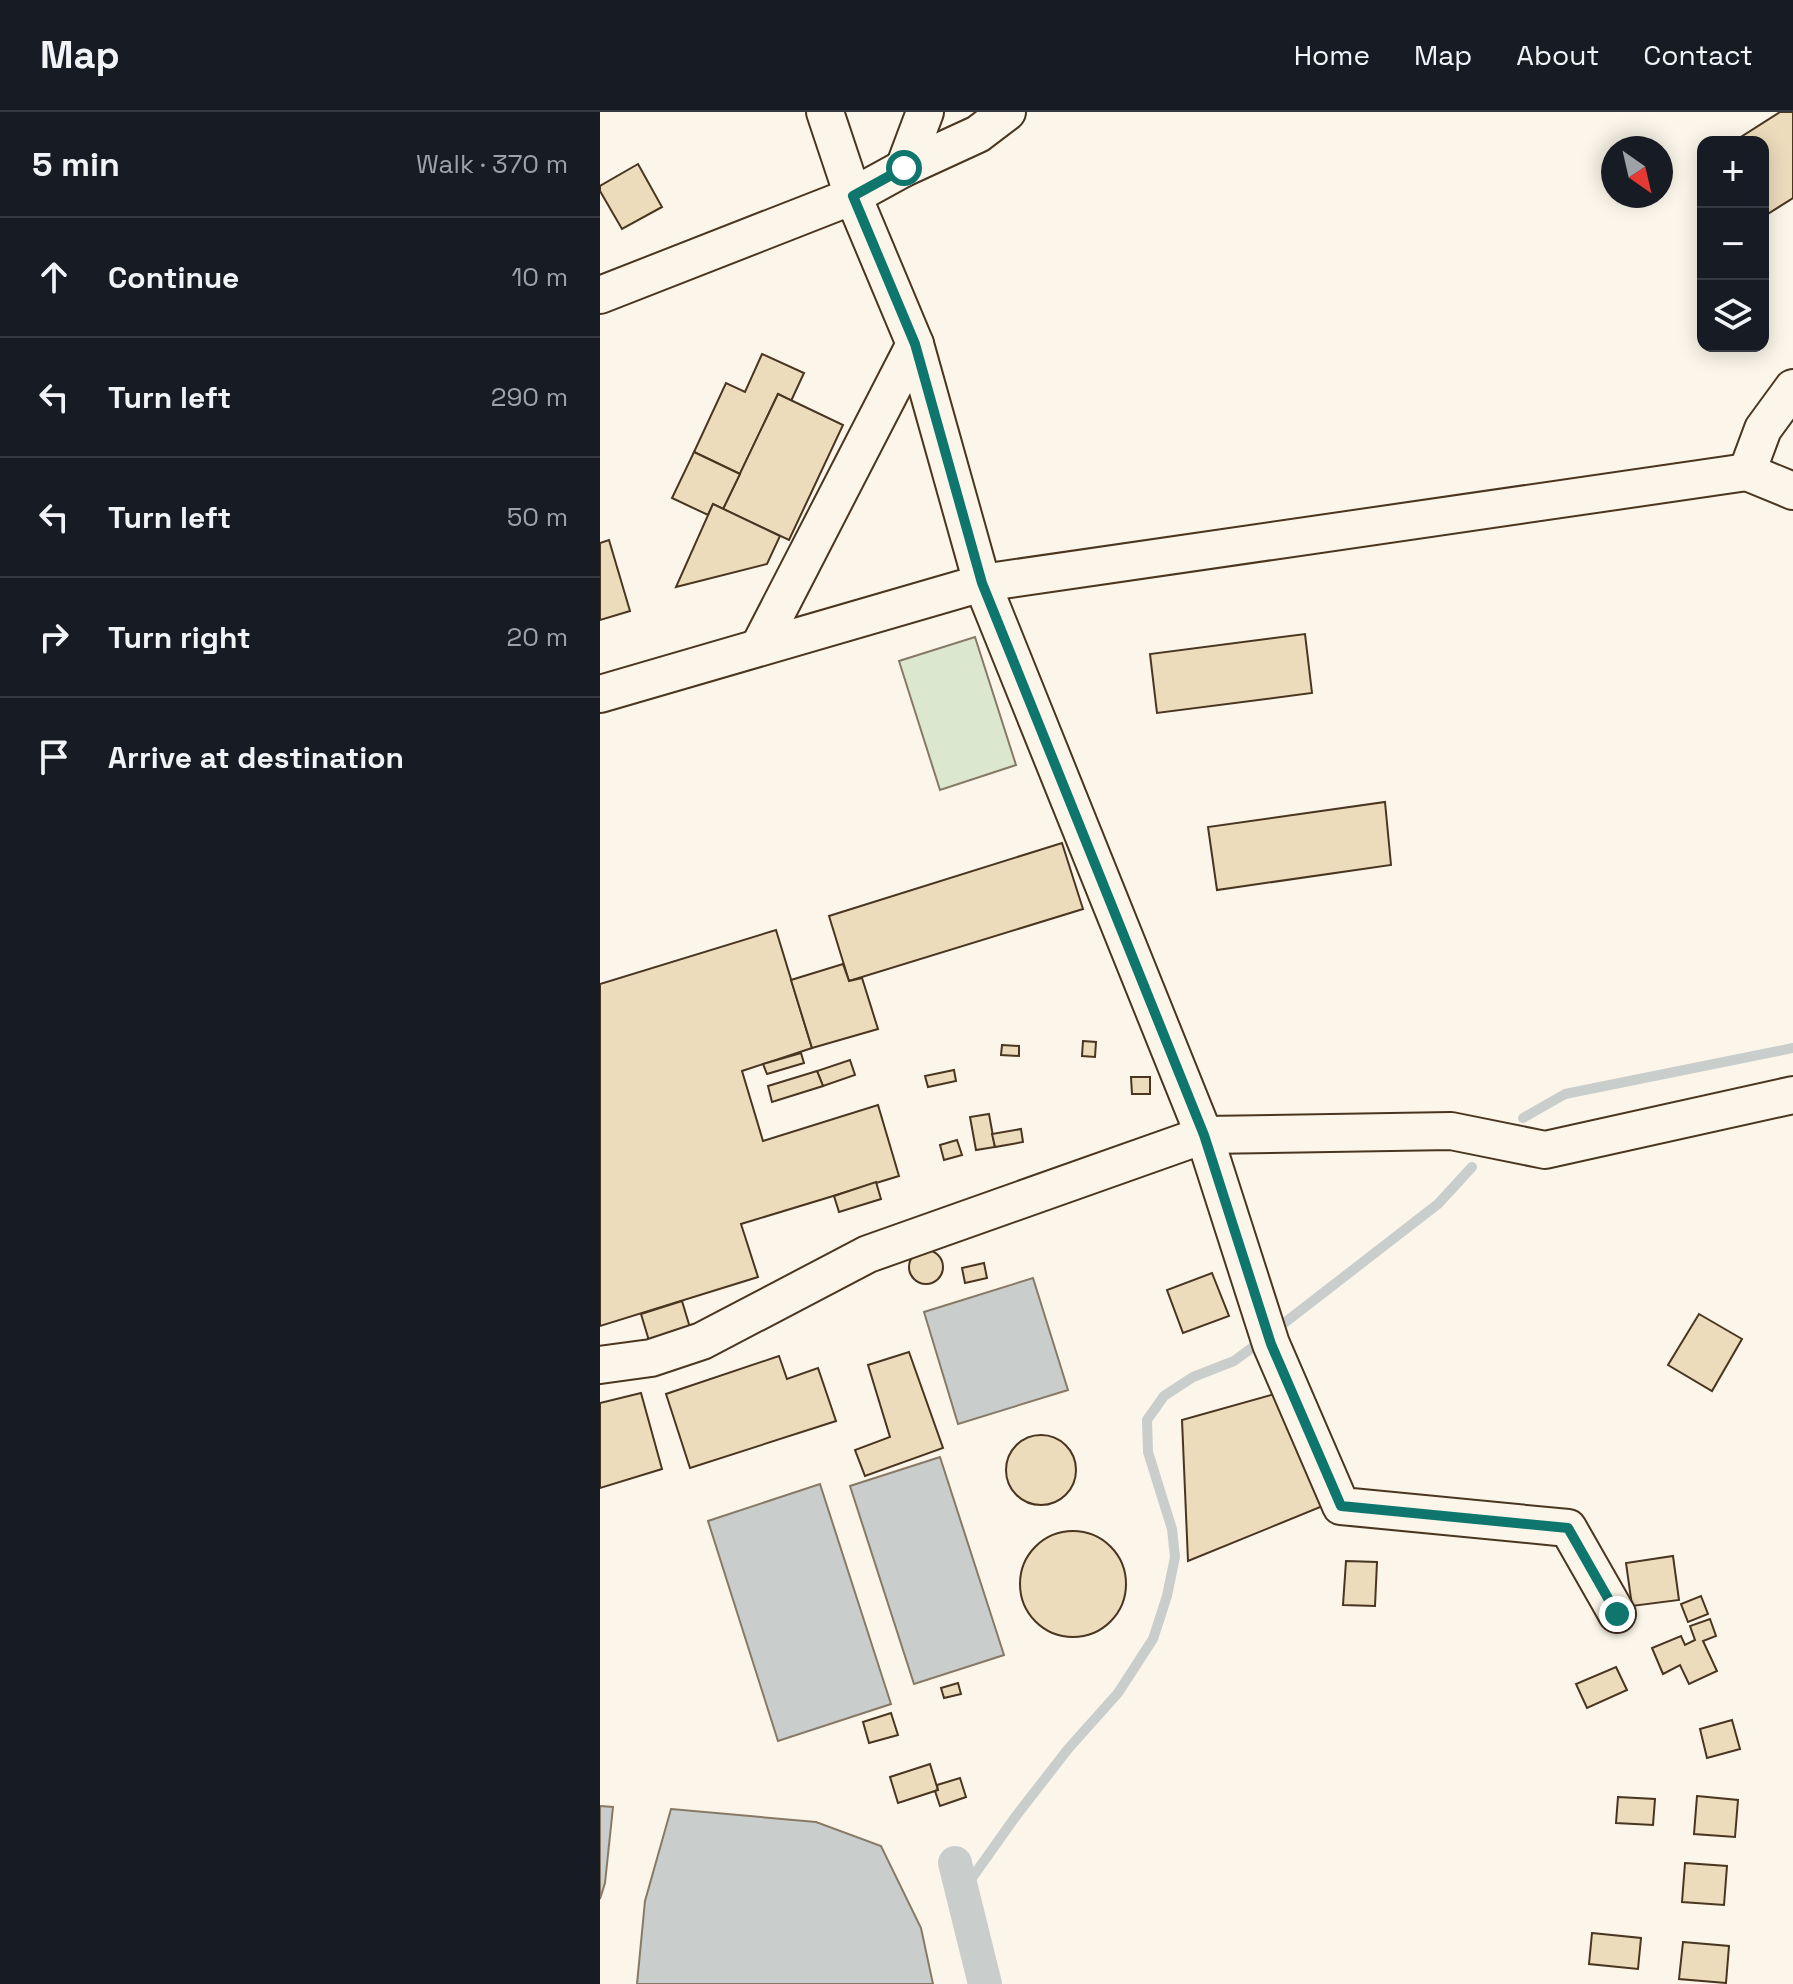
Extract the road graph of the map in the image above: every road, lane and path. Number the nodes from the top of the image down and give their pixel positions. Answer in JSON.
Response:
{"nodes":[{"id":1,"x":825,"y":112,"type":"edge"},
{"id":2,"x":925,"y":112,"type":"edge"},
{"id":3,"x":1007,"y":112,"type":"edge"},
{"id":4,"x":904,"y":168,"type":"junction"},
{"id":5,"x":853,"y":196,"type":"junction"},
{"id":6,"x":600,"y":295,"type":"edge"},
{"id":7,"x":915,"y":344,"type":"junction"},
{"id":8,"x":1793,"y":388,"type":"edge"},
{"id":9,"x":1747,"y":472,"type":"junction"},
{"id":10,"x":1793,"y":491,"type":"edge"},
{"id":11,"x":982,"y":583,"type":"junction"},
{"id":12,"x":759,"y":647,"type":"junction"},
{"id":13,"x":600,"y":694,"type":"edge"},
{"id":14,"x":1793,"y":1095,"type":"edge"},
{"id":15,"x":1204,"y":1135,"type":"junction"},
{"id":16,"x":600,"y":1365,"type":"edge"},
{"id":17,"x":1617,"y":1614,"type":"dead end"}],
"edges":[{"from":1,"to":5,"type":"street"},
{"from":2,"to":4,"type":"street"},
{"from":3,"to":4,"type":"street"},
{"from":4,"to":5,"type":"street"},
{"from":5,"to":6,"type":"street"},
{"from":5,"to":7,"type":"street"},
{"from":7,"to":11,"type":"street"},
{"from":7,"to":12,"type":"street"},
{"from":8,"to":9,"type":"street"},
{"from":9,"to":10,"type":"street"},
{"from":9,"to":11,"type":"street"},
{"from":11,"to":12,"type":"street"},
{"from":11,"to":15,"type":"street"},
{"from":12,"to":13,"type":"street"},
{"from":14,"to":15,"type":"street"},
{"from":15,"to":16,"type":"street"},
{"from":15,"to":17,"type":"street"}]}
